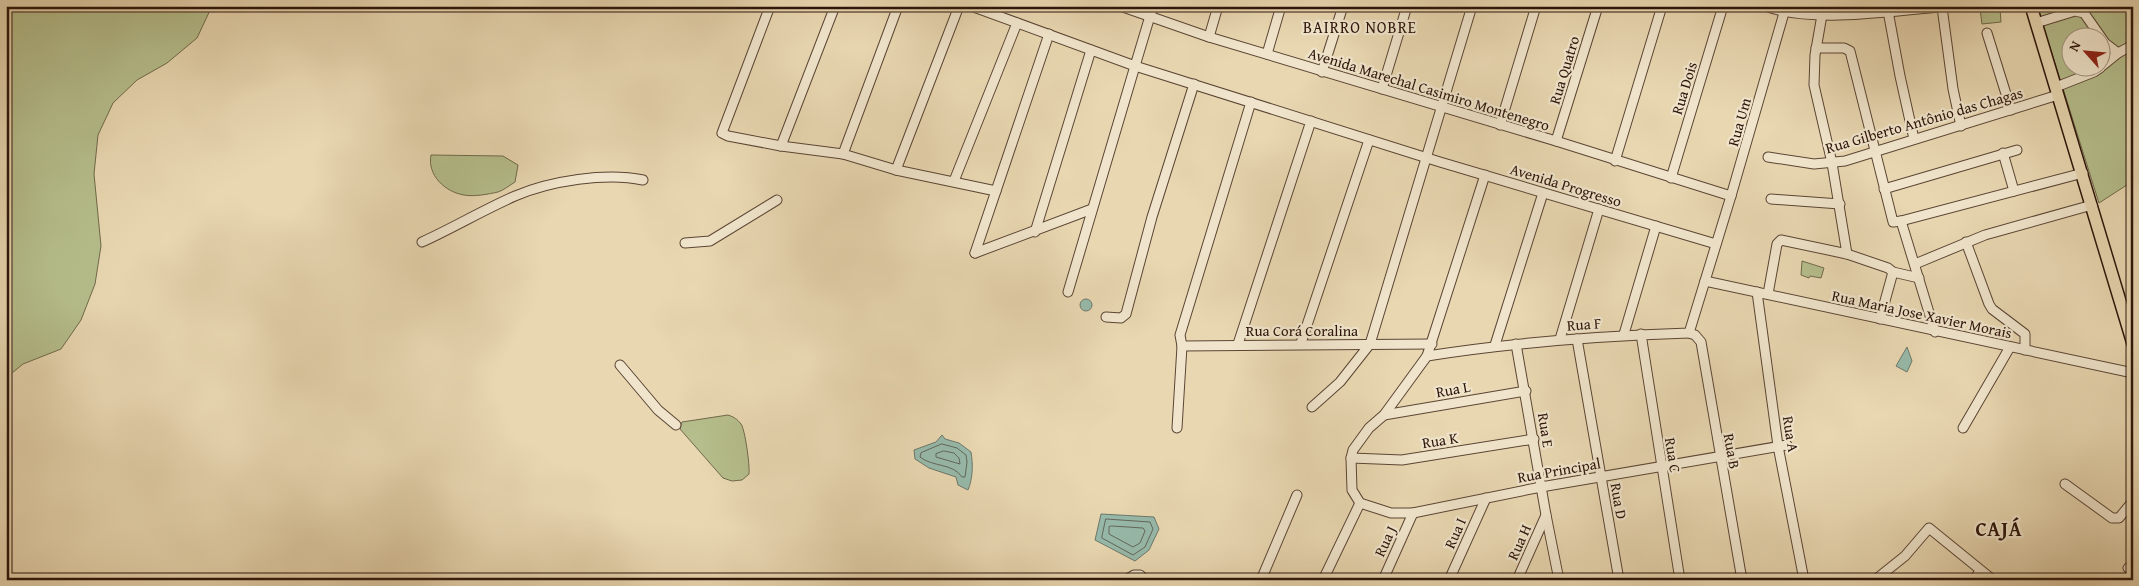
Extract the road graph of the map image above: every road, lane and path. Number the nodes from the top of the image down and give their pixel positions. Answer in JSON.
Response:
{"nodes":[{"id":1,"x":770,"y":6,"type":"edge"},
{"id":2,"x":835,"y":6,"type":"edge"},
{"id":3,"x":898,"y":6,"type":"edge"},
{"id":4,"x":959,"y":6,"type":"edge"},
{"id":5,"x":972,"y":6,"type":"edge"},
{"id":6,"x":1120,"y":6,"type":"edge"},
{"id":7,"x":1153,"y":6,"type":"edge"},
{"id":8,"x":1218,"y":6,"type":"edge"},
{"id":9,"x":1281,"y":6,"type":"edge"},
{"id":10,"x":1343,"y":6,"type":"edge"},
{"id":11,"x":1407,"y":6,"type":"edge"},
{"id":12,"x":1472,"y":6,"type":"edge"},
{"id":13,"x":1536,"y":6,"type":"edge"},
{"id":14,"x":1598,"y":6,"type":"edge"},
{"id":15,"x":1662,"y":6,"type":"edge"},
{"id":16,"x":1723,"y":6,"type":"edge"},
{"id":17,"x":1765,"y":6,"type":"edge"},
{"id":18,"x":1955,"y":6,"type":"edge"},
{"id":19,"x":2031,"y":6,"type":"edge"},
{"id":20,"x":1942,"y":7,"type":"edge"},
{"id":21,"x":1785,"y":10,"type":"edge"},
{"id":22,"x":1888,"y":11,"type":"junction"},
{"id":23,"x":1822,"y":15,"type":"junction"},
{"id":24,"x":1150,"y":17,"type":"junction"},
{"id":25,"x":1017,"y":23,"type":"junction"},
{"id":26,"x":2036,"y":23,"type":"junction"},
{"id":27,"x":1987,"y":32,"type":"dead end"},
{"id":28,"x":1049,"y":34,"type":"junction"},
{"id":29,"x":1209,"y":37,"type":"junction"},
{"id":30,"x":2133,"y":45,"type":"edge"},
{"id":31,"x":1816,"y":48,"type":"junction"},
{"id":32,"x":1091,"y":50,"type":"junction"},
{"id":33,"x":2118,"y":53,"type":"junction"},
{"id":34,"x":1268,"y":54,"type":"junction"},
{"id":35,"x":2112,"y":58,"type":"edge"},
{"id":36,"x":1135,"y":66,"type":"junction"},
{"id":37,"x":1322,"y":72,"type":"junction"},
{"id":38,"x":2082,"y":78,"type":"edge"},
{"id":39,"x":1194,"y":84,"type":"junction"},
{"id":40,"x":1382,"y":89,"type":"junction"},
{"id":41,"x":2057,"y":91,"type":"junction"},
{"id":42,"x":1251,"y":102,"type":"junction"},
{"id":43,"x":1440,"y":106,"type":"junction"},
{"id":44,"x":2011,"y":110,"type":"junction"},
{"id":45,"x":1311,"y":121,"type":"junction"},
{"id":46,"x":1500,"y":125,"type":"junction"},
{"id":47,"x":1961,"y":126,"type":"junction"},
{"id":48,"x":1369,"y":140,"type":"junction"},
{"id":49,"x":1914,"y":140,"type":"junction"},
{"id":50,"x":1556,"y":141,"type":"junction"},
{"id":51,"x":781,"y":146,"type":"junction"},
{"id":52,"x":2017,"y":150,"type":"dead end"},
{"id":53,"x":1875,"y":152,"type":"junction"},
{"id":54,"x":843,"y":154,"type":"junction"},
{"id":55,"x":2004,"y":154,"type":"junction"},
{"id":56,"x":1768,"y":157,"type":"dead end"},
{"id":57,"x":1425,"y":158,"type":"junction"},
{"id":58,"x":1615,"y":160,"type":"junction"},
{"id":59,"x":1832,"y":163,"type":"junction"},
{"id":60,"x":896,"y":170,"type":"junction"},
{"id":61,"x":2083,"y":173,"type":"junction"},
{"id":62,"x":1485,"y":176,"type":"junction"},
{"id":63,"x":1671,"y":178,"type":"junction"},
{"id":64,"x":643,"y":180,"type":"dead end"},
{"id":65,"x":954,"y":181,"type":"junction"},
{"id":66,"x":1884,"y":189,"type":"junction"},
{"id":67,"x":996,"y":191,"type":"junction"},
{"id":68,"x":2014,"y":191,"type":"junction"},
{"id":69,"x":1543,"y":193,"type":"junction"},
{"id":70,"x":1731,"y":196,"type":"junction"},
{"id":71,"x":1771,"y":199,"type":"dead end"},
{"id":72,"x":777,"y":200,"type":"dead end"},
{"id":73,"x":1840,"y":204,"type":"junction"},
{"id":74,"x":2092,"y":205,"type":"junction"},
{"id":75,"x":1092,"y":209,"type":"junction"},
{"id":76,"x":1599,"y":209,"type":"junction"},
{"id":77,"x":1901,"y":221,"type":"junction"},
{"id":78,"x":1656,"y":226,"type":"junction"},
{"id":79,"x":1035,"y":232,"type":"junction"},
{"id":80,"x":422,"y":242,"type":"dead end"},
{"id":81,"x":1966,"y":242,"type":"junction"},
{"id":82,"x":685,"y":243,"type":"dead end"},
{"id":83,"x":1716,"y":244,"type":"junction"},
{"id":84,"x":1847,"y":254,"type":"junction"},
{"id":85,"x":1915,"y":264,"type":"junction"},
{"id":86,"x":1893,"y":272,"type":"junction"},
{"id":87,"x":1919,"y":278,"type":"junction"},
{"id":88,"x":1705,"y":281,"type":"junction"},
{"id":89,"x":1068,"y":292,"type":"dead end"},
{"id":90,"x":1757,"y":292,"type":"junction"},
{"id":91,"x":1768,"y":294,"type":"junction"},
{"id":92,"x":1106,"y":317,"type":"dead end"},
{"id":93,"x":1880,"y":319,"type":"junction"},
{"id":94,"x":1935,"y":332,"type":"junction"},
{"id":95,"x":1689,"y":333,"type":"junction"},
{"id":96,"x":1624,"y":334,"type":"junction"},
{"id":97,"x":1641,"y":334,"type":"junction"},
{"id":98,"x":1560,"y":339,"type":"junction"},
{"id":99,"x":1577,"y":339,"type":"junction"},
{"id":100,"x":1238,"y":344,"type":"junction"},
{"id":101,"x":1300,"y":344,"type":"junction"},
{"id":102,"x":1370,"y":344,"type":"junction"},
{"id":103,"x":1432,"y":344,"type":"junction"},
{"id":104,"x":1516,"y":344,"type":"junction"},
{"id":105,"x":2133,"y":344,"type":"edge"},
{"id":106,"x":1495,"y":345,"type":"junction"},
{"id":107,"x":1182,"y":346,"type":"junction"},
{"id":108,"x":2010,"y":347,"type":"junction"},
{"id":109,"x":2025,"y":350,"type":"junction"},
{"id":110,"x":1427,"y":356,"type":"junction"},
{"id":111,"x":620,"y":365,"type":"dead end"},
{"id":112,"x":2133,"y":373,"type":"edge"},
{"id":113,"x":1526,"y":391,"type":"junction"},
{"id":114,"x":1312,"y":407,"type":"dead end"},
{"id":115,"x":1384,"y":415,"type":"junction"},
{"id":116,"x":676,"y":425,"type":"dead end"},
{"id":117,"x":1177,"y":428,"type":"dead end"},
{"id":118,"x":1962,"y":428,"type":"dead end"},
{"id":119,"x":1534,"y":439,"type":"junction"},
{"id":120,"x":1783,"y":445,"type":"junction"},
{"id":121,"x":1719,"y":456,"type":"junction"},
{"id":122,"x":1350,"y":458,"type":"junction"},
{"id":123,"x":1661,"y":466,"type":"junction"},
{"id":124,"x":1601,"y":476,"type":"junction"},
{"id":125,"x":2065,"y":484,"type":"dead end"},
{"id":126,"x":1541,"y":487,"type":"junction"},
{"id":127,"x":1297,"y":495,"type":"dead end"},
{"id":128,"x":1486,"y":498,"type":"junction"},
{"id":129,"x":2133,"y":502,"type":"edge"},
{"id":130,"x":1360,"y":503,"type":"junction"},
{"id":131,"x":1413,"y":514,"type":"junction"},
{"id":132,"x":1546,"y":515,"type":"junction"},
{"id":133,"x":1980,"y":571,"type":"junction"},
{"id":134,"x":1126,"y":580,"type":"edge"},
{"id":135,"x":1145,"y":580,"type":"edge"},
{"id":136,"x":1261,"y":580,"type":"edge"},
{"id":137,"x":1323,"y":580,"type":"edge"},
{"id":138,"x":1383,"y":580,"type":"edge"},
{"id":139,"x":1449,"y":580,"type":"edge"},
{"id":140,"x":1517,"y":580,"type":"edge"},
{"id":141,"x":1559,"y":580,"type":"edge"},
{"id":142,"x":1619,"y":580,"type":"edge"},
{"id":143,"x":1680,"y":580,"type":"edge"},
{"id":144,"x":1742,"y":580,"type":"edge"},
{"id":145,"x":1804,"y":580,"type":"edge"},
{"id":146,"x":1875,"y":580,"type":"edge"},
{"id":147,"x":1974,"y":580,"type":"edge"},
{"id":148,"x":1993,"y":580,"type":"edge"}],
"edges":[{"from":1,"to":51,"type":"street"},
{"from":2,"to":51,"type":"street"},
{"from":3,"to":54,"type":"street"},
{"from":4,"to":60,"type":"street"},
{"from":5,"to":25,"type":"street","name":"Avenida Progresso"},
{"from":6,"to":24,"type":"street","name":"Avenida Marechal Casimiro Montenegro"},
{"from":7,"to":24,"type":"street"},
{"from":8,"to":29,"type":"street"},
{"from":9,"to":34,"type":"street"},
{"from":10,"to":37,"type":"street"},
{"from":11,"to":40,"type":"street"},
{"from":12,"to":43,"type":"street"},
{"from":13,"to":46,"type":"street"},
{"from":14,"to":50,"type":"street","name":"Rua Quatro"},
{"from":15,"to":58,"type":"street"},
{"from":16,"to":63,"type":"street","name":"Rua Dois"},
{"from":17,"to":21,"type":"street"},
{"from":18,"to":20,"type":"street"},
{"from":19,"to":26,"type":"main road"},
{"from":20,"to":22,"type":"street"},
{"from":20,"to":47,"type":"street"},
{"from":21,"to":23,"type":"street"},
{"from":21,"to":70,"type":"street","name":"Rua Um"},
{"from":22,"to":23,"type":"street"},
{"from":22,"to":49,"type":"street"},
{"from":23,"to":31,"type":"street"},
{"from":24,"to":29,"type":"street","name":"Avenida Marechal Casimiro Montenegro"},
{"from":24,"to":36,"type":"street"},
{"from":25,"to":28,"type":"street","name":"Avenida Progresso"},
{"from":25,"to":65,"type":"street"},
{"from":26,"to":33,"type":"street"},
{"from":26,"to":41,"type":"main road"},
{"from":27,"to":44,"type":"street"},
{"from":28,"to":32,"type":"street","name":"Avenida Progresso"},
{"from":28,"to":67,"type":"street"},
{"from":29,"to":34,"type":"street","name":"Avenida Marechal Casimiro Montenegro"},
{"from":30,"to":33,"type":"street","name":"Rua Gilberto Antônio das Chagas"},
{"from":31,"to":53,"type":"street"},
{"from":31,"to":59,"type":"street"},
{"from":32,"to":36,"type":"street","name":"Avenida Progresso"},
{"from":32,"to":79,"type":"street"},
{"from":33,"to":35,"type":"street","name":"Rua Gilberto Antônio das Chagas"},
{"from":34,"to":37,"type":"street","name":"Avenida Marechal Casimiro Montenegro"},
{"from":36,"to":39,"type":"street","name":"Avenida Progresso"},
{"from":36,"to":75,"type":"street"},
{"from":37,"to":40,"type":"street","name":"Avenida Marechal Casimiro Montenegro"},
{"from":38,"to":41,"type":"street","name":"Rua Gilberto Antônio das Chagas"},
{"from":39,"to":42,"type":"street","name":"Avenida Progresso"},
{"from":39,"to":92,"type":"street"},
{"from":40,"to":43,"type":"street","name":"Avenida Marechal Casimiro Montenegro"},
{"from":41,"to":44,"type":"street","name":"Rua Gilberto Antônio das Chagas"},
{"from":41,"to":61,"type":"main road"},
{"from":42,"to":45,"type":"street","name":"Avenida Progresso"},
{"from":42,"to":107,"type":"street"},
{"from":43,"to":46,"type":"street","name":"Avenida Marechal Casimiro Montenegro"},
{"from":43,"to":57,"type":"street"},
{"from":44,"to":47,"type":"street","name":"Rua Gilberto Antônio das Chagas"},
{"from":45,"to":48,"type":"street","name":"Avenida Progresso"},
{"from":45,"to":100,"type":"street"},
{"from":46,"to":50,"type":"street","name":"Avenida Marechal Casimiro Montenegro"},
{"from":47,"to":49,"type":"street","name":"Rua Gilberto Antônio das Chagas"},
{"from":48,"to":57,"type":"street","name":"Avenida Progresso"},
{"from":48,"to":101,"type":"street"},
{"from":49,"to":53,"type":"street","name":"Rua Gilberto Antônio das Chagas"},
{"from":50,"to":58,"type":"street","name":"Avenida Marechal Casimiro Montenegro"},
{"from":51,"to":54,"type":"street"},
{"from":52,"to":55,"type":"street"},
{"from":53,"to":59,"type":"street","name":"Rua Gilberto Antônio das Chagas"},
{"from":53,"to":66,"type":"street"},
{"from":54,"to":60,"type":"street"},
{"from":55,"to":66,"type":"street"},
{"from":55,"to":68,"type":"street"},
{"from":56,"to":59,"type":"street","name":"Rua Gilberto Antônio das Chagas"},
{"from":57,"to":62,"type":"street","name":"Avenida Progresso"},
{"from":57,"to":102,"type":"street"},
{"from":58,"to":63,"type":"street","name":"Avenida Marechal Casimiro Montenegro"},
{"from":59,"to":73,"type":"street"},
{"from":60,"to":65,"type":"street"},
{"from":61,"to":68,"type":"street"},
{"from":61,"to":74,"type":"main road"},
{"from":62,"to":69,"type":"street","name":"Avenida Progresso"},
{"from":62,"to":103,"type":"street"},
{"from":63,"to":70,"type":"street","name":"Avenida Marechal Casimiro Montenegro"},
{"from":64,"to":80,"type":"street"},
{"from":65,"to":67,"type":"street"},
{"from":66,"to":77,"type":"street"},
{"from":67,"to":79,"type":"street"},
{"from":68,"to":77,"type":"street"},
{"from":69,"to":76,"type":"street","name":"Avenida Progresso"},
{"from":69,"to":106,"type":"street"},
{"from":70,"to":83,"type":"street","name":"Rua Um"},
{"from":71,"to":73,"type":"street"},
{"from":72,"to":82,"type":"street"},
{"from":73,"to":84,"type":"street"},
{"from":74,"to":81,"type":"street"},
{"from":74,"to":105,"type":"main road"},
{"from":75,"to":79,"type":"street"},
{"from":75,"to":89,"type":"street"},
{"from":76,"to":78,"type":"street","name":"Avenida Progresso"},
{"from":76,"to":98,"type":"street"},
{"from":77,"to":85,"type":"street"},
{"from":78,"to":83,"type":"street","name":"Avenida Progresso"},
{"from":78,"to":96,"type":"street"},
{"from":81,"to":85,"type":"street"},
{"from":81,"to":109,"type":"street"},
{"from":83,"to":88,"type":"street","name":"Rua Um"},
{"from":84,"to":86,"type":"street"},
{"from":84,"to":91,"type":"street"},
{"from":85,"to":87,"type":"street"},
{"from":86,"to":87,"type":"street"},
{"from":86,"to":93,"type":"street"},
{"from":87,"to":94,"type":"street"},
{"from":88,"to":90,"type":"street","name":"Rua Maria Jose Xavier Morais"},
{"from":88,"to":95,"type":"street"},
{"from":90,"to":91,"type":"street","name":"Rua Maria Jose Xavier Morais"},
{"from":90,"to":120,"type":"street","name":"Rua A"},
{"from":91,"to":93,"type":"street","name":"Rua Maria Jose Xavier Morais"},
{"from":93,"to":94,"type":"street","name":"Rua Maria Jose Xavier Morais"},
{"from":94,"to":108,"type":"street","name":"Rua Maria Jose Xavier Morais"},
{"from":95,"to":97,"type":"street","name":"Rua F"},
{"from":95,"to":121,"type":"street","name":"Rua B"},
{"from":96,"to":97,"type":"street","name":"Rua F"},
{"from":96,"to":99,"type":"street","name":"Rua F"},
{"from":97,"to":123,"type":"street","name":"Rua C"},
{"from":98,"to":99,"type":"street","name":"Rua F"},
{"from":98,"to":104,"type":"street","name":"Rua F"},
{"from":99,"to":124,"type":"street","name":"Rua D"},
{"from":100,"to":101,"type":"street","name":"Rua Corá Coralina"},
{"from":100,"to":107,"type":"street","name":"Rua Corá Coralina"},
{"from":101,"to":102,"type":"street","name":"Rua Corá Coralina"},
{"from":102,"to":103,"type":"street","name":"Rua Corá Coralina"},
{"from":102,"to":114,"type":"street"},
{"from":103,"to":110,"type":"street"},
{"from":104,"to":106,"type":"street","name":"Rua F"},
{"from":104,"to":113,"type":"street","name":"Rua E"},
{"from":106,"to":110,"type":"street","name":"Rua F"},
{"from":107,"to":117,"type":"street"},
{"from":108,"to":109,"type":"street","name":"Rua Maria Jose Xavier Morais"},
{"from":108,"to":118,"type":"street"},
{"from":109,"to":112,"type":"street","name":"Rua Maria Jose Xavier Morais"},
{"from":110,"to":115,"type":"street"},
{"from":111,"to":116,"type":"street"},
{"from":113,"to":115,"type":"street","name":"Rua L"},
{"from":113,"to":119,"type":"street","name":"Rua E"},
{"from":115,"to":122,"type":"street"},
{"from":119,"to":122,"type":"street","name":"Rua K"},
{"from":119,"to":126,"type":"street","name":"Rua E"},
{"from":120,"to":121,"type":"street","name":"Rua Principal"},
{"from":120,"to":145,"type":"street","name":"Rua A"},
{"from":121,"to":123,"type":"street","name":"Rua Principal"},
{"from":121,"to":144,"type":"street","name":"Rua B"},
{"from":122,"to":130,"type":"street"},
{"from":123,"to":124,"type":"street","name":"Rua Principal"},
{"from":123,"to":143,"type":"street","name":"Rua C"},
{"from":124,"to":126,"type":"street","name":"Rua Principal"},
{"from":124,"to":142,"type":"street","name":"Rua D"},
{"from":125,"to":129,"type":"street"},
{"from":126,"to":128,"type":"street","name":"Rua Principal"},
{"from":126,"to":132,"type":"street","name":"Rua E"},
{"from":127,"to":136,"type":"street"},
{"from":128,"to":131,"type":"street","name":"Rua Principal"},
{"from":128,"to":139,"type":"street","name":"Rua I"},
{"from":130,"to":131,"type":"street","name":"Rua Principal"},
{"from":130,"to":137,"type":"street"},
{"from":131,"to":138,"type":"street","name":"Rua J"},
{"from":132,"to":140,"type":"street","name":"Rua H"},
{"from":132,"to":141,"type":"street","name":"Rua E"},
{"from":133,"to":146,"type":"street"},
{"from":133,"to":147,"type":"street"},
{"from":133,"to":148,"type":"street"},
{"from":134,"to":135,"type":"street"}]}
